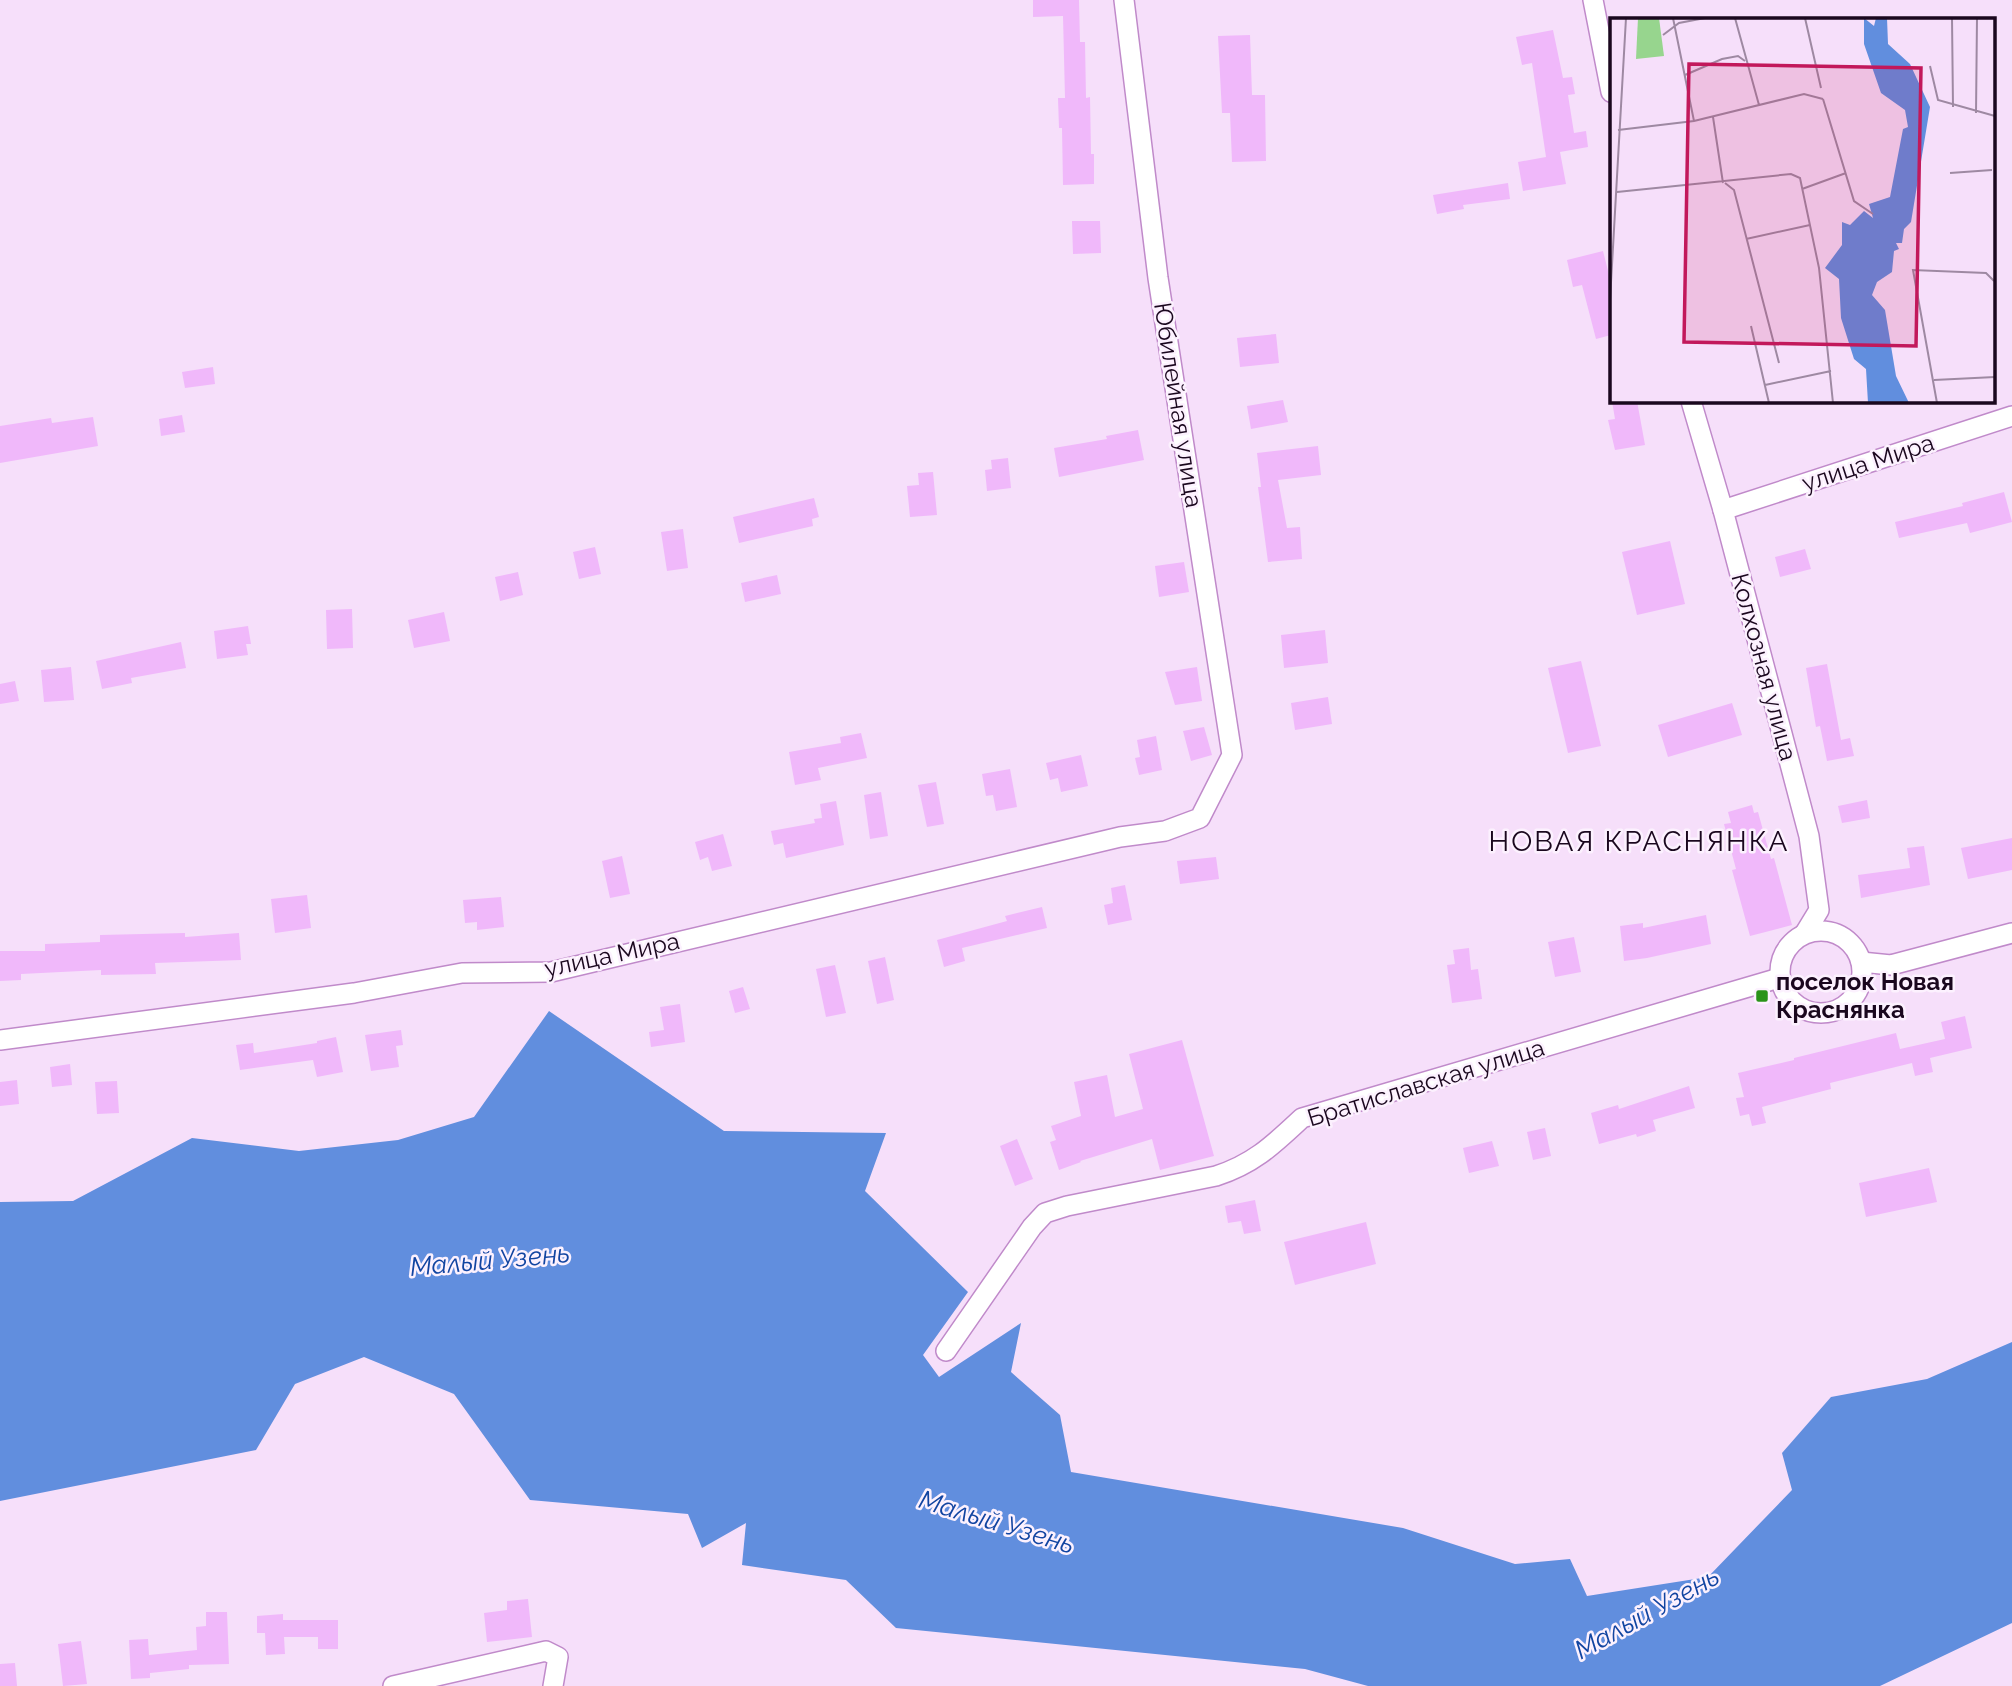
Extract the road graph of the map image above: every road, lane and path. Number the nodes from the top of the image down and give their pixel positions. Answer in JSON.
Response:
{"nodes":[{"id":1,"x":1124,"y":0,"type":"edge"},
{"id":2,"x":1593,"y":0,"type":"edge"},
{"id":3,"x":1610,"y":87,"type":"edge"},
{"id":4,"x":1691,"y":402,"type":"edge"},
{"id":5,"x":2012,"y":416,"type":"edge"},
{"id":6,"x":1723,"y":510,"type":"junction"},
{"id":7,"x":1207,"y":804,"type":"joint"},
{"id":8,"x":1805,"y":933,"type":"junction"},
{"id":9,"x":2012,"y":933,"type":"edge"},
{"id":10,"x":1861,"y":962,"type":"junction"},
{"id":11,"x":1779,"y":978,"type":"junction"},
{"id":12,"x":0,"y":1040,"type":"edge"},
{"id":13,"x":946,"y":1351,"type":"dead end"},
{"id":14,"x":393,"y":1686,"type":"edge"},
{"id":15,"x":553,"y":1686,"type":"edge"}],
"edges":[{"from":1,"to":7,"type":"street","name":"Юбилейная улица"},
{"from":2,"to":3,"type":"street"},
{"from":4,"to":6,"type":"street","name":"Колхозная улица"},
{"from":5,"to":6,"type":"street","name":"улица Мира"},
{"from":6,"to":8,"type":"street","name":"Колхозная улица"},
{"from":7,"to":12,"type":"street","name":"улица Мира"},
{"from":8,"to":10,"type":"street"},
{"from":8,"to":11,"type":"street"},
{"from":9,"to":10,"type":"street"},
{"from":10,"to":11,"type":"street"},
{"from":11,"to":13,"type":"street","name":"Братиславская улица"},
{"from":14,"to":15,"type":"street"}]}
